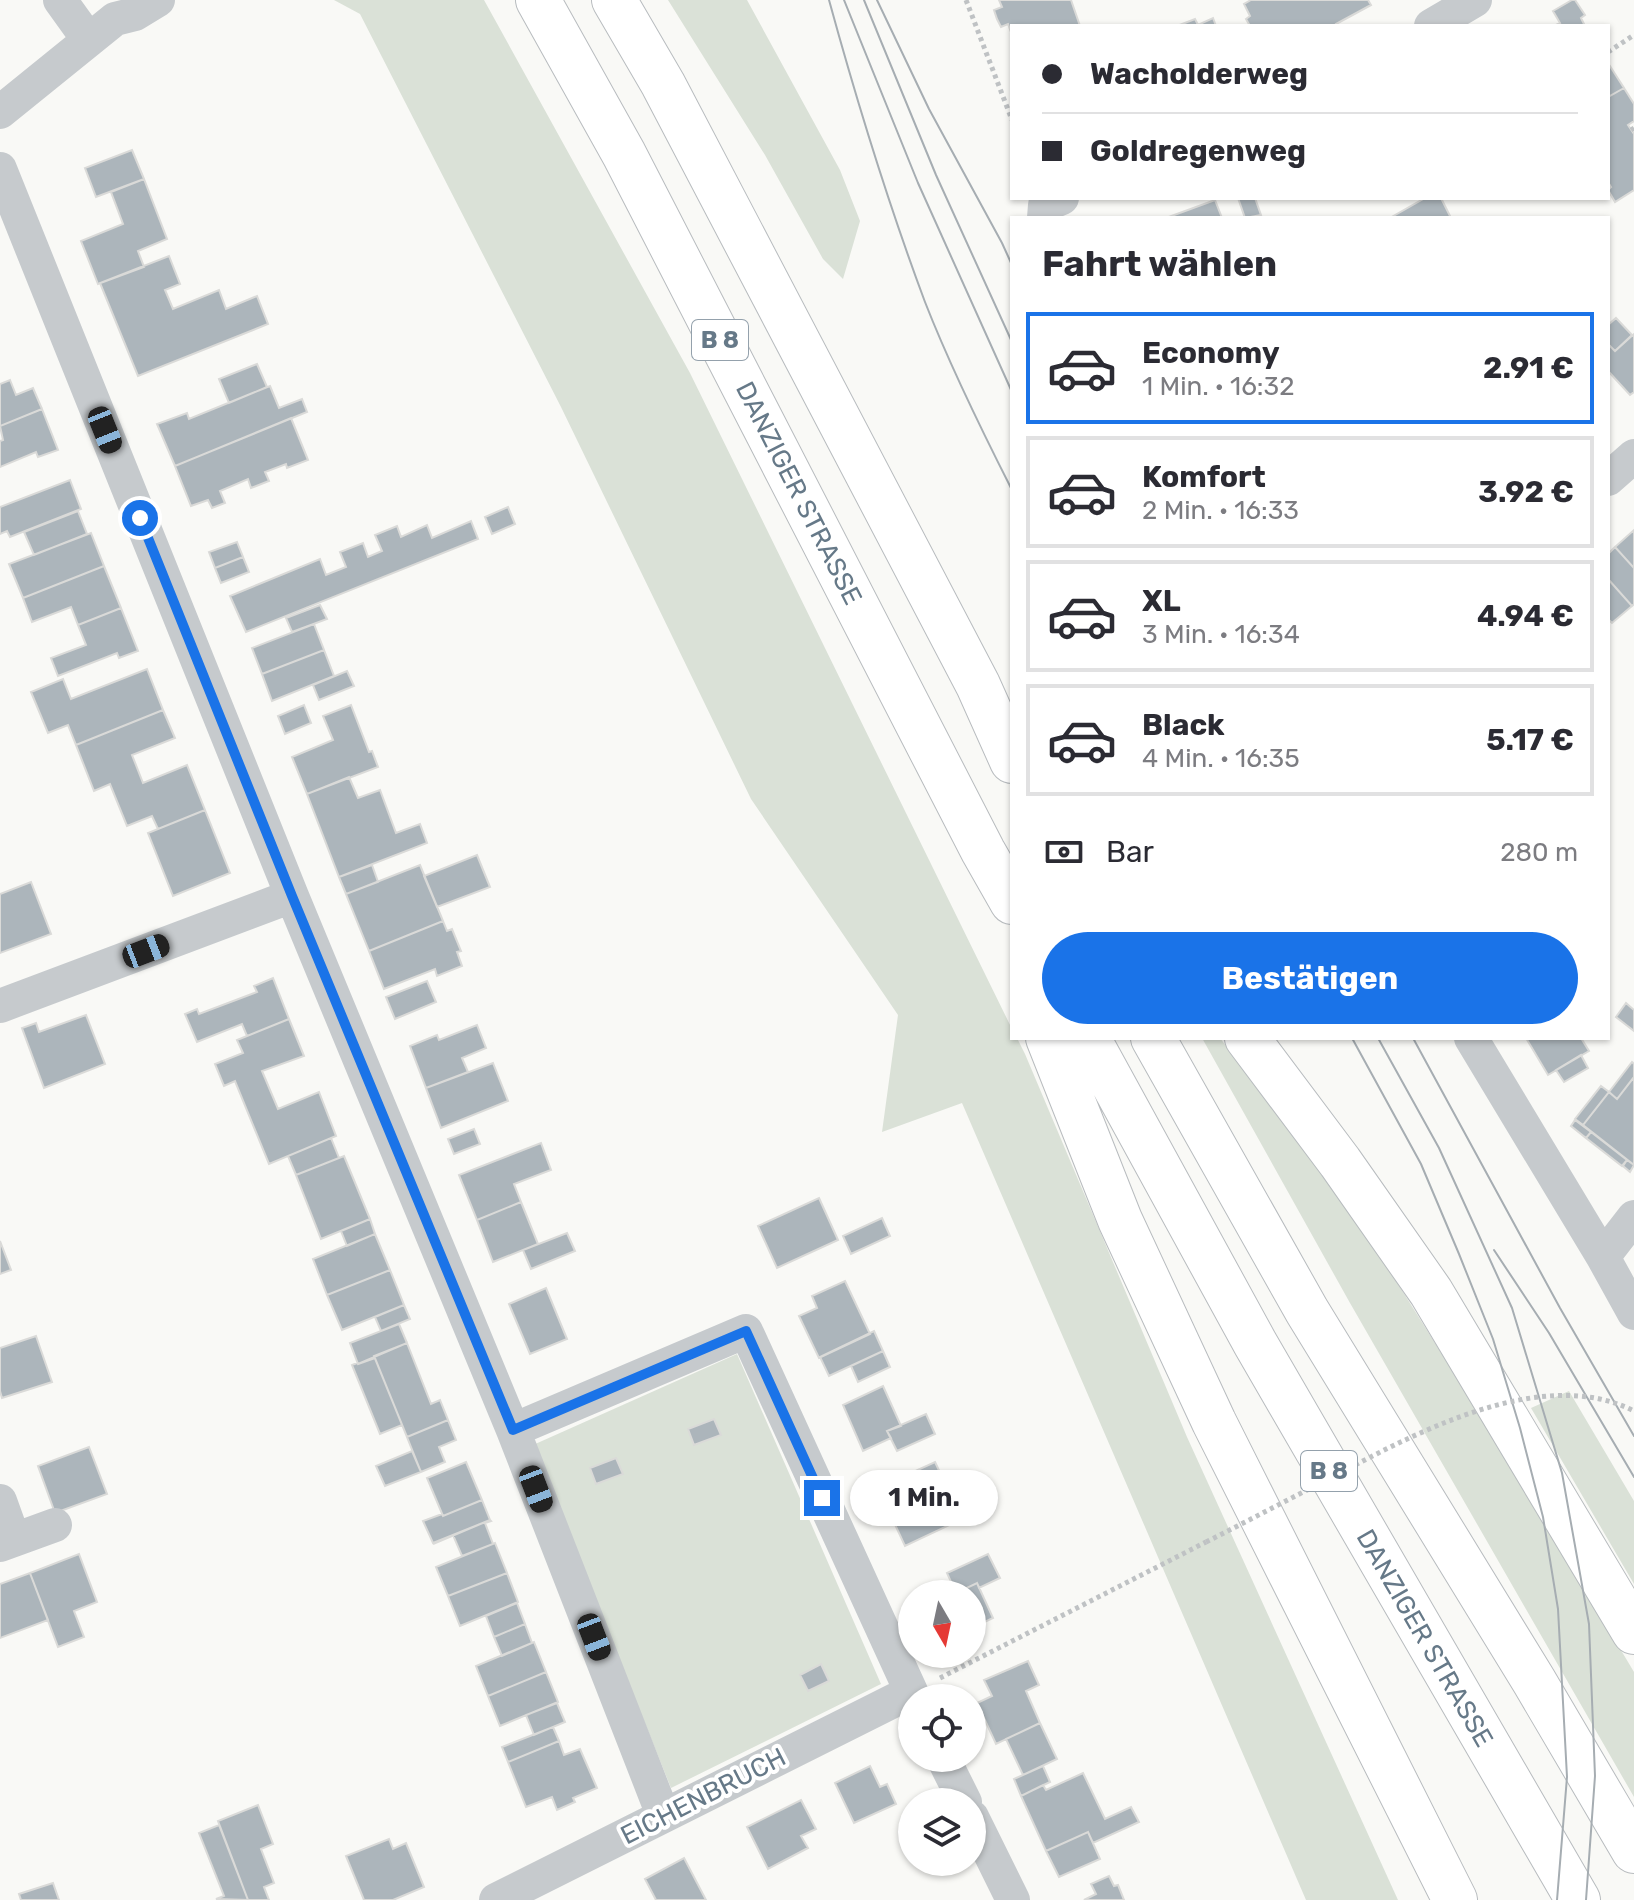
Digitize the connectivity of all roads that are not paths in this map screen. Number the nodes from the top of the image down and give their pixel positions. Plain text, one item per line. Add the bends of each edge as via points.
1 (60, 0) edge
2 (158, 0) edge
3 (538, 0) edge
4 (614, 0) edge
5 (1475, 0) edge
6 (109, 19) edge
7 (1434, 24) edge
8 (0, 112) edge
9 (0, 169) edge
10 (1634, 456) edge
11 (1610, 477) edge
12 (978, 685) junction
13 (1010, 727) edge
14 (1010, 757) edge
15 (983, 851) junction
16 (292, 896) junction
17 (1010, 898) edge
18 (1010, 929) edge
19 (0, 1006) edge
20 (1049, 1040) edge
21 (1089, 1040) edge
22 (1154, 1040) edge
23 (1248, 1040) edge
24 (1472, 1040) edge
25 (1634, 1217) edge
26 (1603, 1257) junction
27 (1634, 1313) edge
28 (513, 1430) junction
29 (0, 1501) edge
30 (55, 1525) dead end
31 (7, 1542) edge
32 (1634, 1632) edge
33 (907, 1684) edge
34 (898, 1702) edge
35 (663, 1815) junction
36 (986, 1845) edge
37 (1634, 1851) edge
38 (496, 1900) edge
39 (1013, 1900) edge
40 (1455, 1900) edge
41 (1578, 1900) edge

1 - 6 street
2 - 6 street via 135,14
3 - 15 highway, DANZIGER STRASSE / B 8 via 624,154
4 - 12 highway, B 8
5 - 7 street
6 - 8 street
9 - 16 street
10 - 11 street
12 - 13 highway
12 - 14 highway, B 8
15 - 17 highway, DANZIGER STRASSE / B 8
15 - 18 highway
16 - 19 street
16 - 28 street
20 - 40 highway via 1120,1220 1214,1422
21 - 41 highway, DANZIGER STRASSE / B 8 via 1263,1356
22 - 37 highway, B 8 via 1307,1311
23 - 32 highway via 1431,1292
24 - 26 street
25 - 26 street
26 - 27 street
28 - 33 street via 746,1331
28 - 35 street
29 - 31 street
30 - 31 street
34 - 35 street, EICHENBRUCH
35 - 38 street, EICHENBRUCH
36 - 39 street

